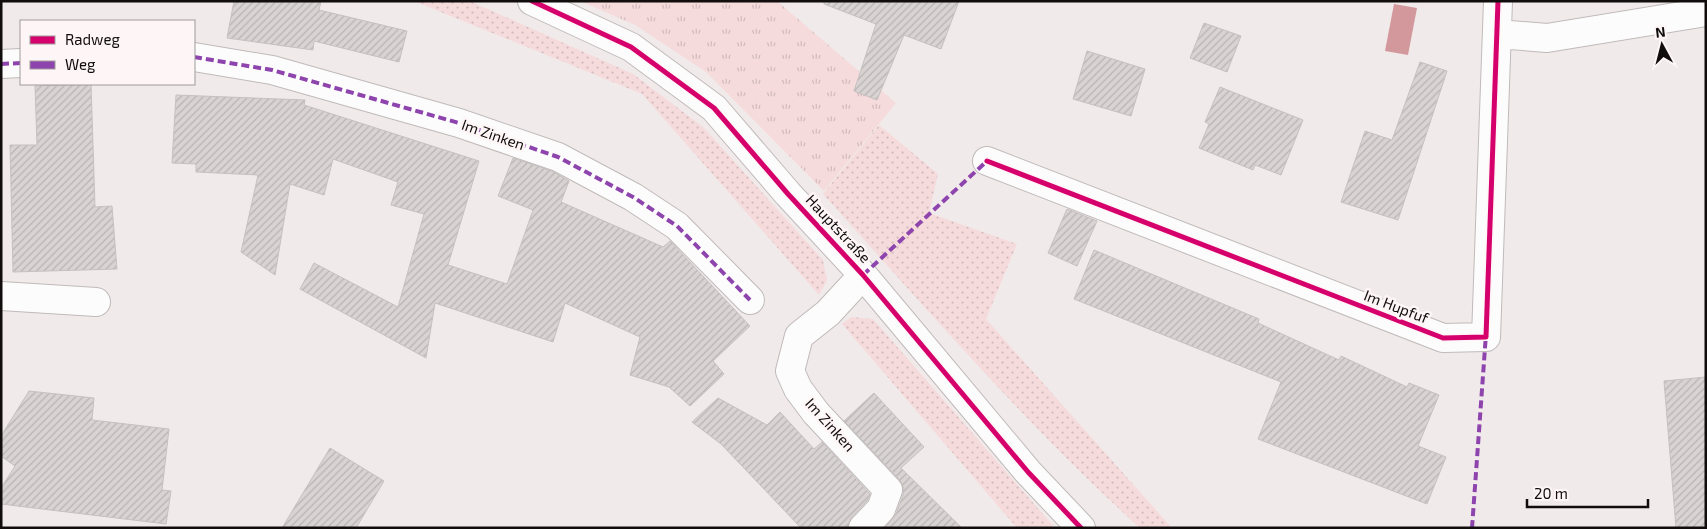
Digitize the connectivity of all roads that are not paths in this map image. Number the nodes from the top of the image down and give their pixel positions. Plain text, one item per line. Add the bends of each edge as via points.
1 (532, 1) edge
2 (1498, 1) edge
3 (1706, 12) edge
4 (1497, 34) junction
5 (195, 57) edge
6 (20, 63) edge
7 (1, 64) edge
8 (987, 161) dead end
9 (863, 275) junction
10 (1, 296) edge
11 (750, 300) dead end
12 (96, 302) dead end
13 (864, 528) edge
14 (1081, 528) edge

1 - 9 street, Hauptstraße via 630,47 714,108
2 - 4 street, Im Hupfuf
3 - 4 street via 1546,38
4 - 8 street, Im Hupfuf via 1486,337 1443,338
5 - 11 street, Im Zinken via 272,70 460,124 558,157 633,197 677,226
6 - 7 street
9 - 13 street, Im Zinken via 828,313 799,336 790,371 798,389 816,413 888,490 881,509
9 - 14 street, Hauptstraße via 1028,472
10 - 12 street

